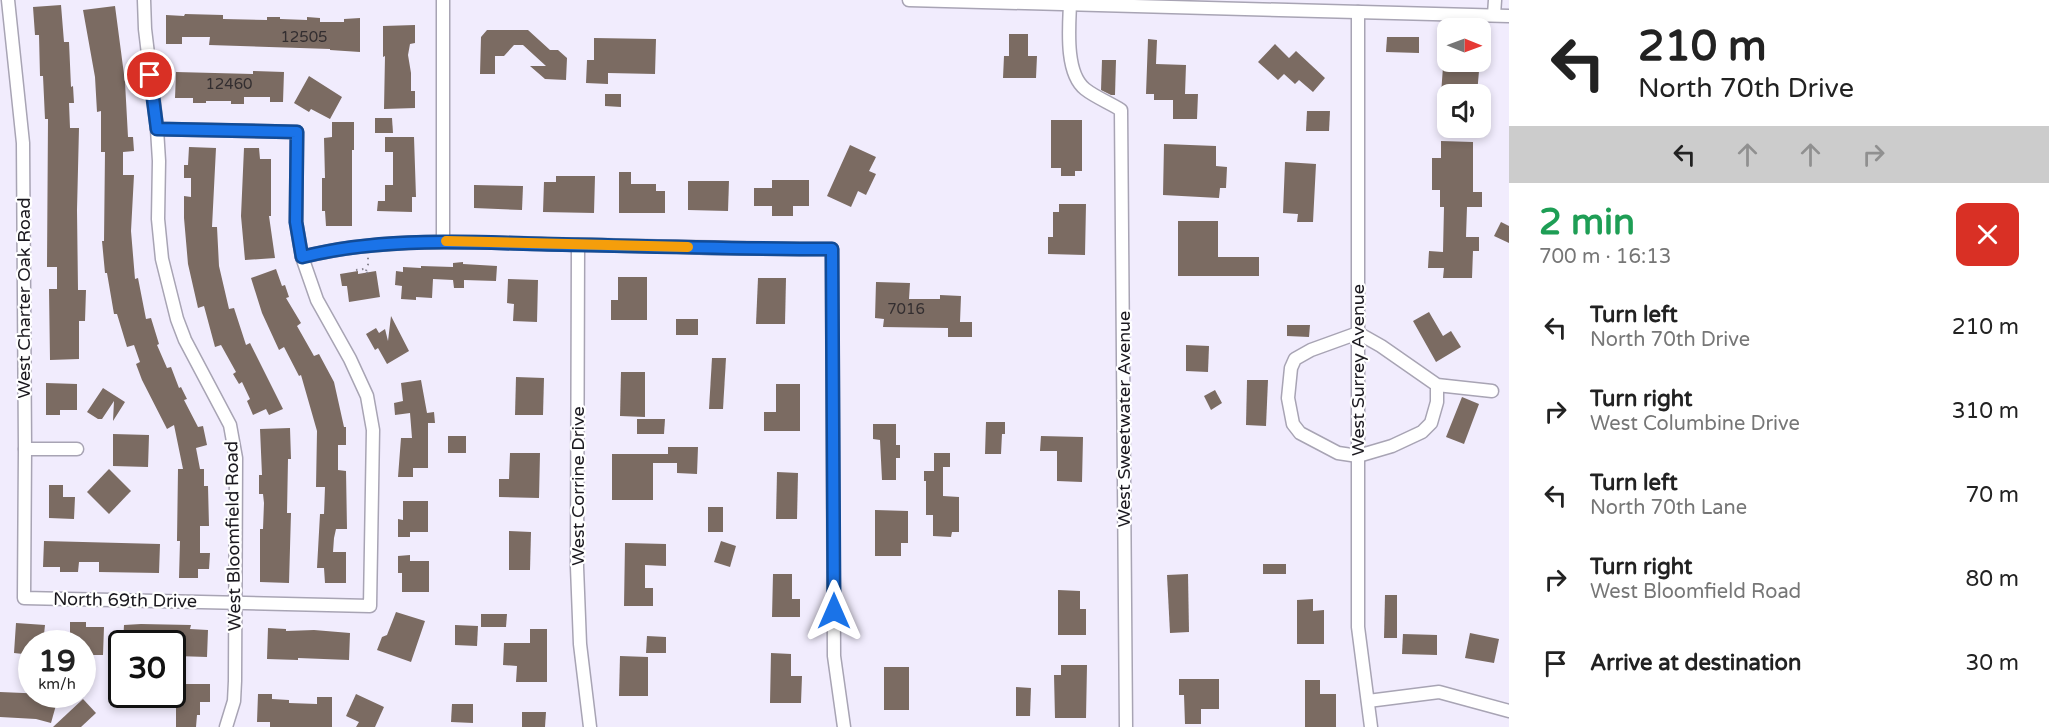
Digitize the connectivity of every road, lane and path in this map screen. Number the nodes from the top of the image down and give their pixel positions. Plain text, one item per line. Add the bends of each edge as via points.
1 (8, 0) edge
2 (144, 0) edge
3 (443, 0) edge
4 (909, 0) edge
5 (1495, 0) edge
6 (1055, 2) edge
7 (1127, 3) edge
8 (1070, 4) junction
9 (1358, 12) junction
10 (1494, 15) junction
11 (1509, 16) edge
12 (157, 129) junction
13 (443, 240) junction
14 (578, 245) junction
15 (302, 257) junction
16 (356, 270) dead end
17 (368, 274) dead end
18 (1358, 333) junction
19 (1437, 385) junction
20 (1492, 391) dead end
21 (25, 449) junction
22 (77, 449) dead end
23 (1358, 456) junction
24 (24, 598) joint
25 (234, 602) junction
26 (1368, 701) junction
27 (1509, 711) edge
28 (226, 727) edge
29 (590, 727) edge
30 (844, 727) edge
31 (1126, 727) edge
32 (1371, 727) edge

1 - 21 street, West Charter Oak Road via 23,143
2 - 12 street, West Bloomfield Road
3 - 13 street
4 - 6 street
5 - 10 street
6 - 8 street
7 - 8 street
7 - 9 street
8 - 31 street, West Sweetwater Avenue via 1075,78 1084,89 1121,110
9 - 10 street
9 - 18 street, West Surrey Avenue
10 - 11 street
12 - 15 street via 297,132 296,222
12 - 25 street, West Bloomfield Road via 158,219 168,290 185,340 223,410 233,437
13 - 14 street
13 - 15 street via 378,244
14 - 29 street, West Corrine Drive via 577,567 580,644
14 - 30 street via 832,249 834,656
15 - 25 street, North 69th Drive via 317,300 367,396 373,430 370,606
16 - 17 path via 364,269
18 - 19 street
18 - 23 street, West Surrey Avenue
18 - 23 street via 1295,359 1288,398 1293,424 1300,433 1338,453
19 - 20 street
19 - 23 street via 1431,423 1422,432
21 - 22 street
21 - 24 street, West Charter Oak Road
23 - 26 street, West Surrey Avenue via 1358,627
24 - 25 street, North 69th Drive
25 - 28 street, West Bloomfield Road via 234,701
26 - 27 street via 1439,692
26 - 32 street, West Surrey Avenue

